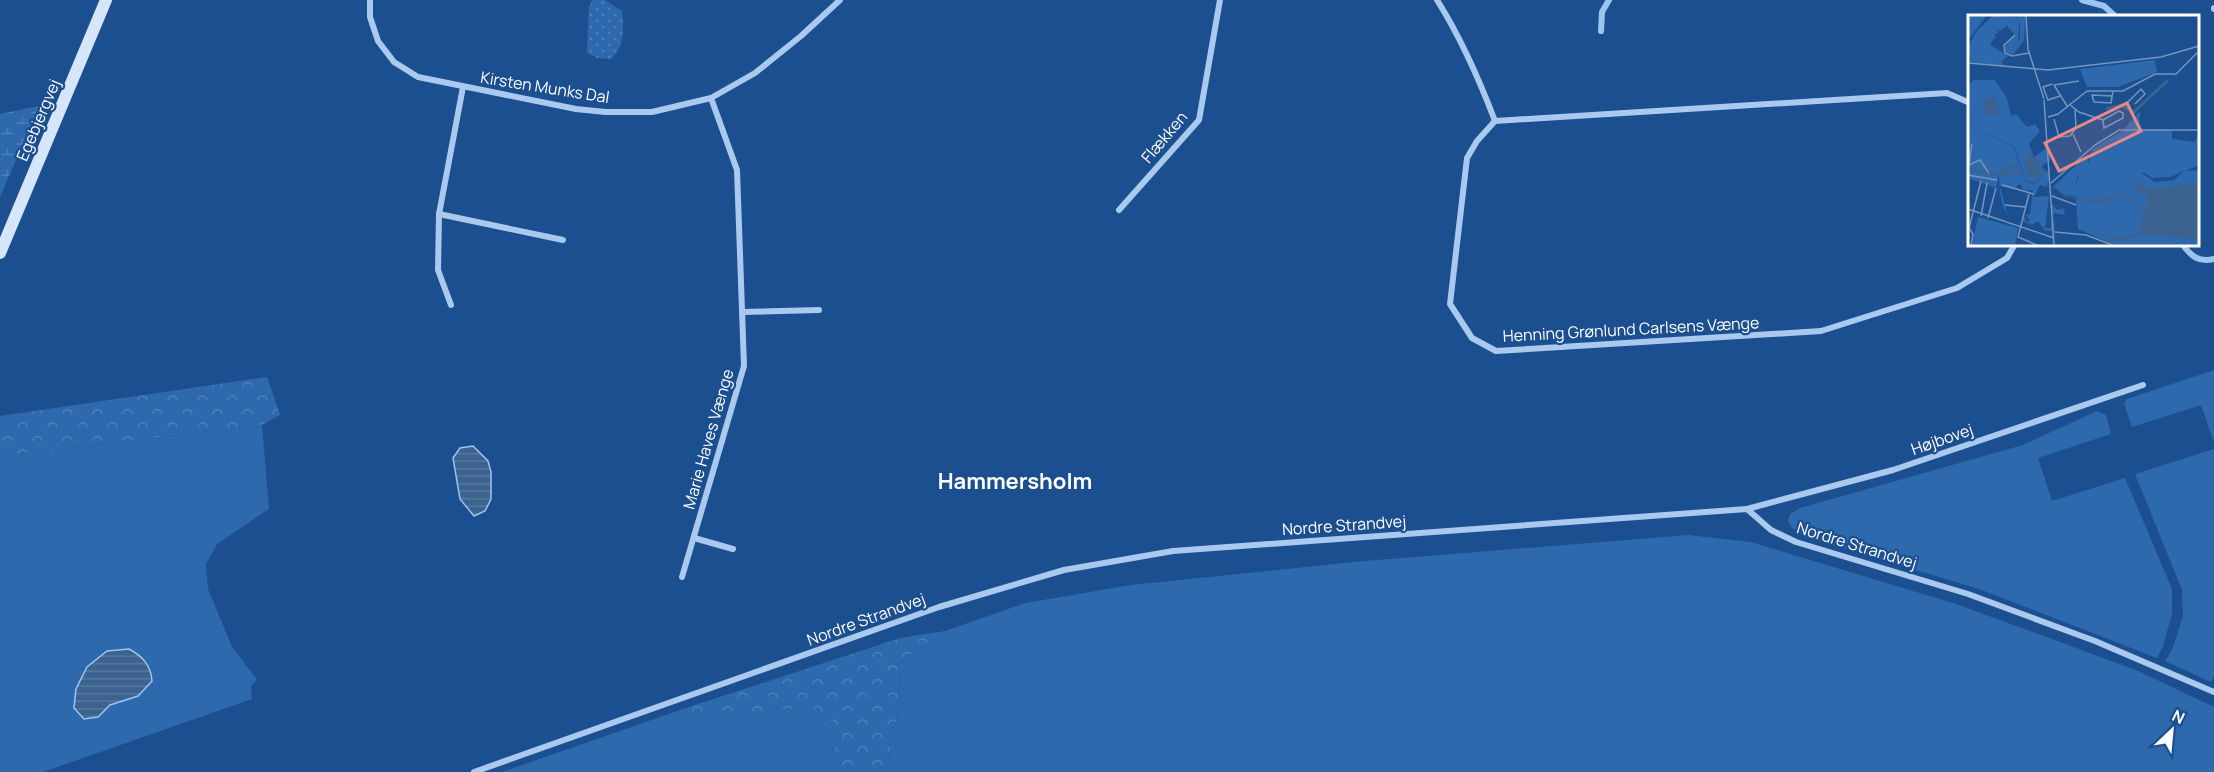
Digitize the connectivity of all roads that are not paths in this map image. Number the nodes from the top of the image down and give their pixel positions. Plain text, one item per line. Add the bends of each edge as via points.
1 (106, 0) edge
2 (370, 0) edge
3 (840, 0) edge
4 (1220, 0) edge
5 (1437, 0) edge
6 (463, 87) junction
7 (711, 98) junction
8 (1968, 102) edge
9 (1496, 120) junction
10 (1119, 210) dead end
11 (439, 214) junction
12 (562, 240) dead end
13 (2014, 246) edge
14 (0, 253) edge
15 (451, 304) dead end
16 (819, 310) dead end
17 (742, 312) junction
18 (2143, 385) dead end
19 (1747, 509) junction
20 (694, 538) junction
21 (733, 549) dead end
22 (682, 577) dead end
23 (2214, 692) edge
24 (474, 772) edge

1 - 14 street, Egebjergvej
2 - 6 street, Kirsten Munks Dal via 370,17 378,41 394,62 418,77
3 - 7 street, Kirsten Munks Dal via 755,73
4 - 10 street, Flækken via 1198,120
5 - 9 street
6 - 7 street, Kirsten Munks Dal via 605,112 652,112
6 - 11 street, Kirsten Munks Dal
7 - 17 street, Marie Haves Vænge via 737,170
8 - 9 street via 1947,93
9 - 13 street, Henning Grønlund Carlsens Vænge via 1467,158 1450,304 1472,338 1496,351 1821,331 1957,288 2007,258
11 - 12 street
11 - 15 street, Kirsten Munks Dal via 438,270
16 - 17 street
17 - 20 street, Marie Haves Vænge via 744,366
18 - 19 street, Højbovej via 1893,470
19 - 23 street, Nordre Strandvej via 1771,530 1796,542 1968,594 2095,641
19 - 24 street, Nordre Strandvej via 1173,551 1064,570 939,607
20 - 21 street
20 - 22 street, Marie Haves Vænge

